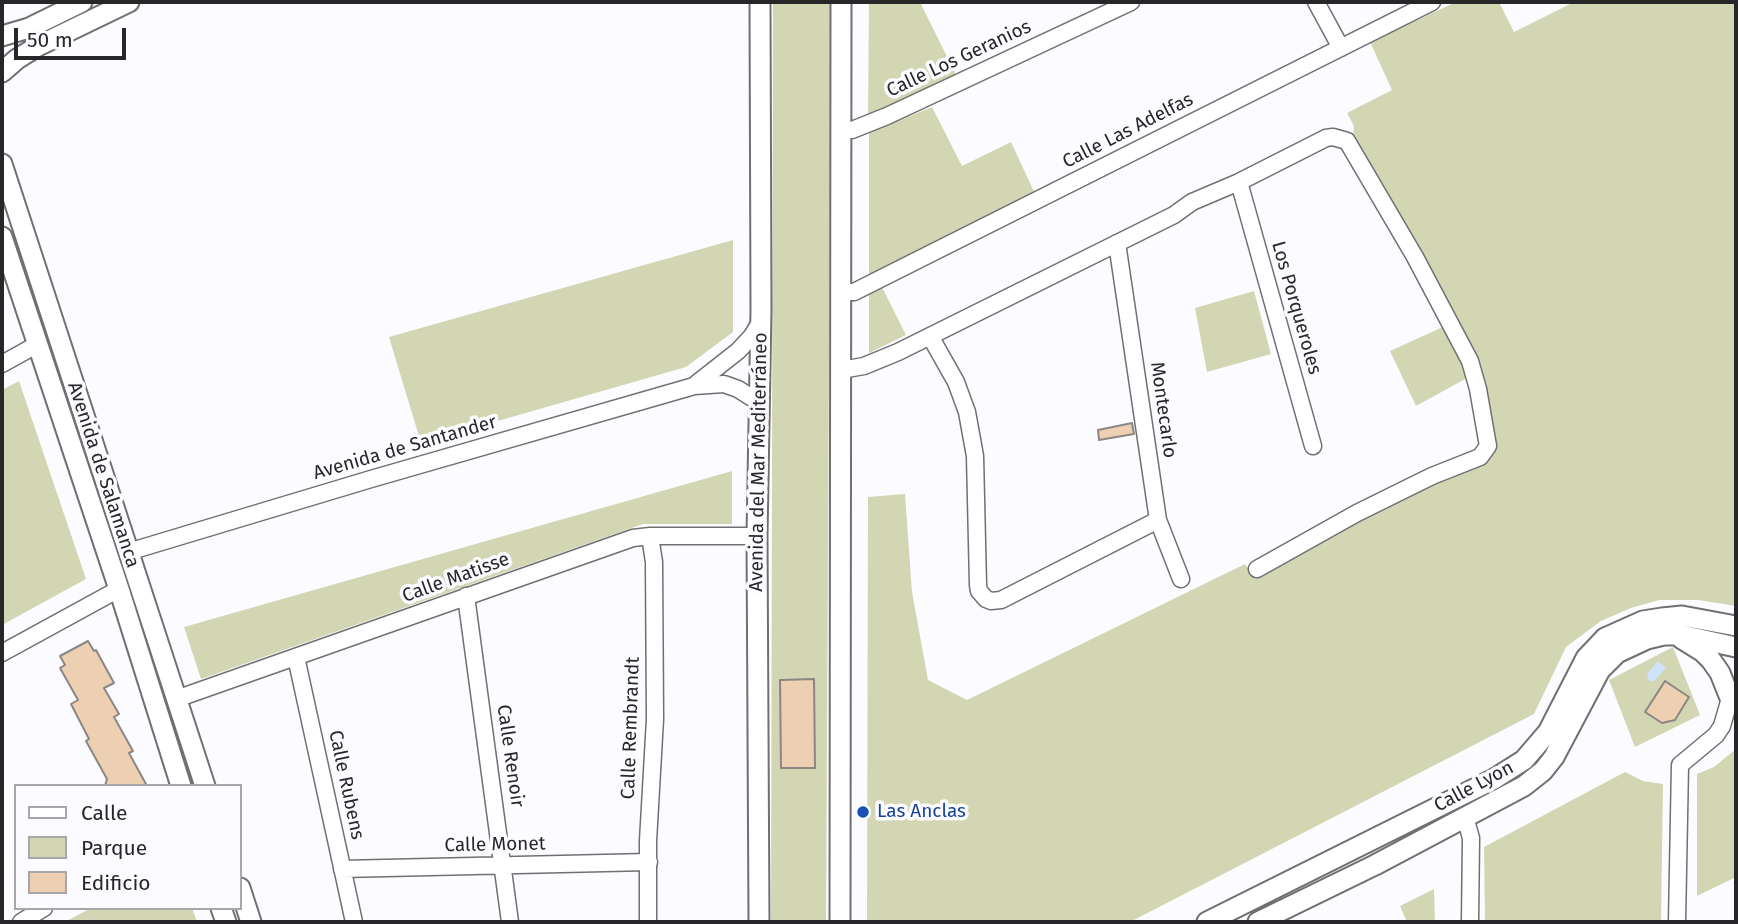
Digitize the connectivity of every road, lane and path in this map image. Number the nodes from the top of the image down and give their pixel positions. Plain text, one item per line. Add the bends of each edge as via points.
1 (82, 2) edge
2 (129, 2) edge
3 (760, 2) edge
4 (841, 2) edge
5 (1131, 2) edge
6 (1317, 2) edge
7 (1432, 2) edge
8 (2, 36) edge
9 (1341, 48) junction
10 (2, 72) edge
11 (841, 130) junction
12 (2, 164) edge
13 (1239, 183) junction
14 (2, 237) edge
15 (1117, 243) junction
16 (842, 292) junction
17 (761, 321) junction
18 (930, 336) junction
19 (37, 344) junction
20 (2, 363) edge
21 (841, 370) junction
22 (694, 386) junction
23 (760, 403) junction
24 (1313, 446) dead end
25 (1158, 520) junction
26 (650, 536) junction
27 (757, 536) junction
28 (128, 552) junction
29 (1257, 569) dead end
30 (1181, 579) dead end
31 (119, 589) junction
32 (466, 596) junction
33 (1736, 626) edge
34 (1675, 635) junction
35 (1736, 647) edge
36 (2, 653) edge
37 (296, 657) junction
38 (1733, 693) edge
39 (176, 699) junction
40 (180, 784) edge
41 (204, 784) edge
42 (1465, 817) junction
43 (649, 862) junction
44 (504, 866) junction
45 (342, 869) junction
46 (242, 894) edge
47 (41, 910) edge
48 (20, 922) edge
49 (251, 922) edge
50 (354, 922) edge
51 (510, 922) edge
52 (648, 922) edge
53 (759, 922) edge
54 (840, 922) edge
55 (1207, 922) edge
56 (1258, 922) edge
57 (1470, 922) edge
58 (1677, 922) edge

1 - 8 street
2 - 10 street via 38,46
3 - 17 street, Avenida del Mar Mediterráneo
4 - 11 street
5 - 11 street, Calle Los Geranios via 887,116
6 - 9 street
7 - 9 street, Calle Las Adelfas
9 - 16 street, Calle Las Adelfas via 854,292
11 - 16 street
12 - 28 street, Avenida de Salamanca
13 - 15 street via 1192,202
13 - 24 street, Los Porqueroles
13 - 29 street via 1326,138 1347,141 1470,361 1488,441 1480,457 1357,513
14 - 19 street, Avenida de Salamanca
15 - 18 street
15 - 25 street, Montecarlo
16 - 21 street
17 - 22 street, Avenida de Santander via 738,351
17 - 23 street, Avenida del Mar Mediterráneo
18 - 21 street via 864,366
18 - 25 street via 967,412 975,456 978,585 986,599 1001,600
19 - 20 street
19 - 31 street, Avenida de Salamanca
21 - 54 street
22 - 23 street, Avenida de Santander via 724,384
22 - 28 street, Avenida de Santander
23 - 27 street, Avenida del Mar Mediterráneo
25 - 30 street, Montecarlo
26 - 27 street, Calle Matisse
26 - 32 street, Calle Matisse via 632,538
26 - 43 street, Calle Rembrandt via 655,719
27 - 53 street, Avenida del Mar Mediterráneo
28 - 39 street, Avenida de Salamanca
31 - 36 street
31 - 40 street, Avenida de Salamanca
32 - 37 street, Calle Matisse
32 - 44 street, Calle Renoir
33 - 55 street, Calle Lyon via 1682,616 1643,621 1605,638 1586,658 1548,732 1524,760
34 - 35 street, Calle Lyon
34 - 38 street via 1703,652
34 - 42 street, Calle Lyon via 1647,639 1617,653 1600,670 1566,738 1543,771
37 - 39 street, Calle Matisse
37 - 45 street, Calle Rubens
38 - 58 street via 1716,735 1680,765
39 - 41 street, Avenida de Salamanca
42 - 56 street, Calle Lyon
42 - 57 street via 1471,838
43 - 44 street, Calle Monet
43 - 52 street, Calle Rembrandt
44 - 45 street, Calle Monet
44 - 51 street, Calle Renoir
45 - 50 street, Calle Rubens
46 - 49 street
47 - 48 street

